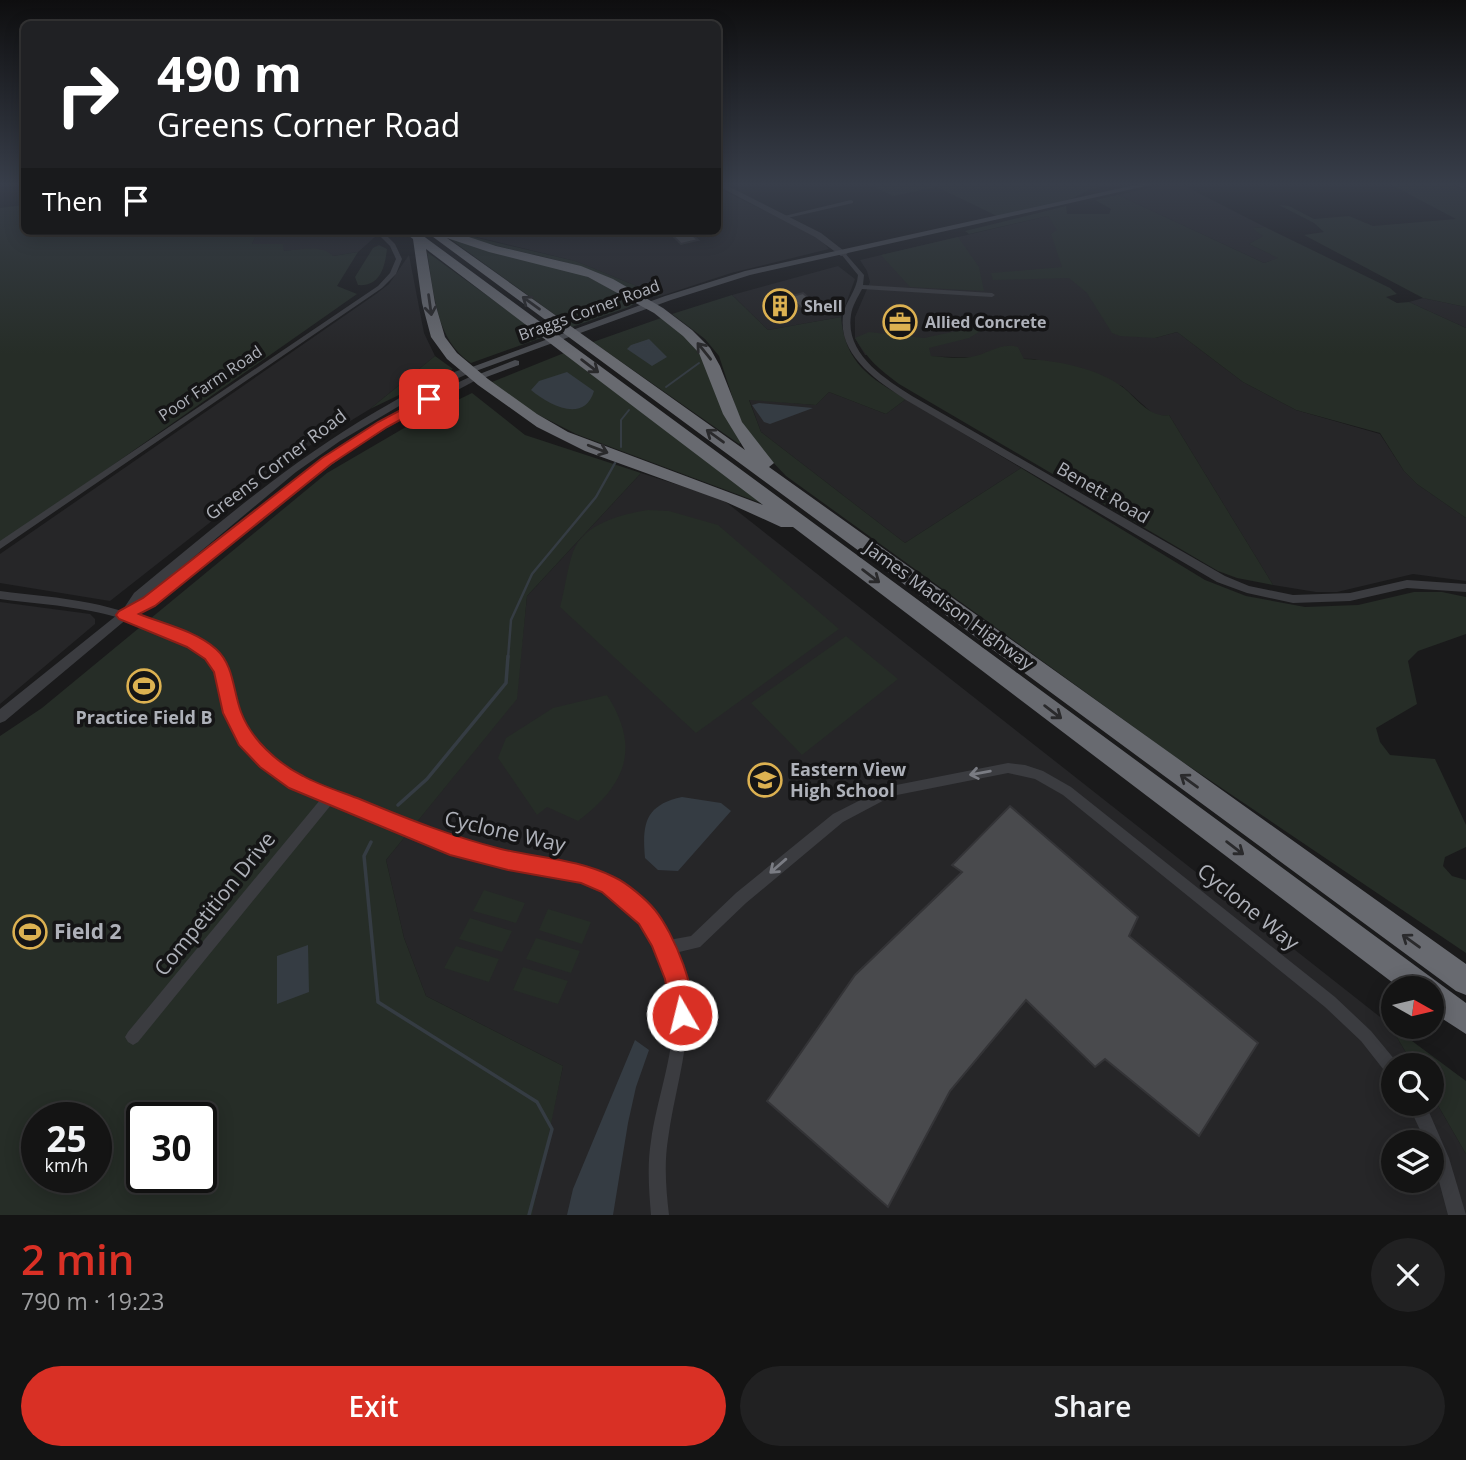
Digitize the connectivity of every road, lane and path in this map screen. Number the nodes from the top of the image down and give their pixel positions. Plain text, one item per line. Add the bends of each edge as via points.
1 (387, 240) edge
2 (420, 240) edge
3 (428, 240) edge
4 (429, 240) edge
5 (466, 240) edge
6 (826, 240) edge
7 (907, 240) edge
8 (844, 254) junction
9 (748, 273) junction
10 (860, 287) junction
11 (992, 295) dead end
12 (675, 305) junction
13 (653, 308) junction
14 (473, 374) junction
15 (830, 519) junction
16 (0, 546) edge
17 (841, 553) junction
18 (1466, 588) edge
19 (0, 595) edge
20 (124, 615) junction
21 (0, 717) edge
22 (329, 797) junction
23 (665, 948) junction
24 (1407, 976) edge
25 (1466, 981) edge
26 (1444, 1004) edge
27 (1466, 1020) edge
28 (133, 1037) dead end
29 (1381, 1054) edge
30 (1423, 1116) edge
31 (660, 1215) edge
32 (1457, 1215) edge

1 - 16 street, Poor Farm Road via 399,259 380,287
2 -> 14 highway via 438,337
3 -> 17 highway, James Madison Highway
15 -> 4 highway, James Madison Highway
5 - 13 highway via 579,270
6 - 8 street
7 - 8 main road, Braggs Corner Road
8 - 9 main road, Braggs Corner Road
8 - 10 street via 859,270
8 - 12 main road, Braggs Corner Road
9 - 12 main road
9 - 13 main road, Braggs Corner Road
10 - 11 street
10 - 18 street, Benett Road via 848,312 848,331 859,357 878,377 1221,579 1293,599 1350,597 1407,584
12 - 13 main road, Braggs Corner Road
13 - 14 main road, Braggs Corner Road
15 -> 13 highway via 748,444 727,408 712,359 692,337
14 -> 17 highway via 564,436 735,500
14 - 20 street, Greens Corner Road via 338,452 149,602
25 -> 15 highway, James Madison Highway
17 -> 24 highway, James Madison Highway
19 - 20 street
20 - 21 street, Greens Corner Road
20 - 22 street, Cyclone Way via 193,642 211,655 222,671 238,726 256,751 280,772
22 - 23 street, Cyclone Way via 450,846 582,873 609,885 646,916
22 - 28 street, Competition Drive
29 -> 23 street, Cyclone Way via 1331,1002 1067,791 1046,776 1026,770 1008,768 890,791 811,837 695,942
23 - 31 street, Cyclone Way via 677,979 682,1015 680,1048 656,1169
26 - 27 highway
30 - 32 street via 1449,1176

